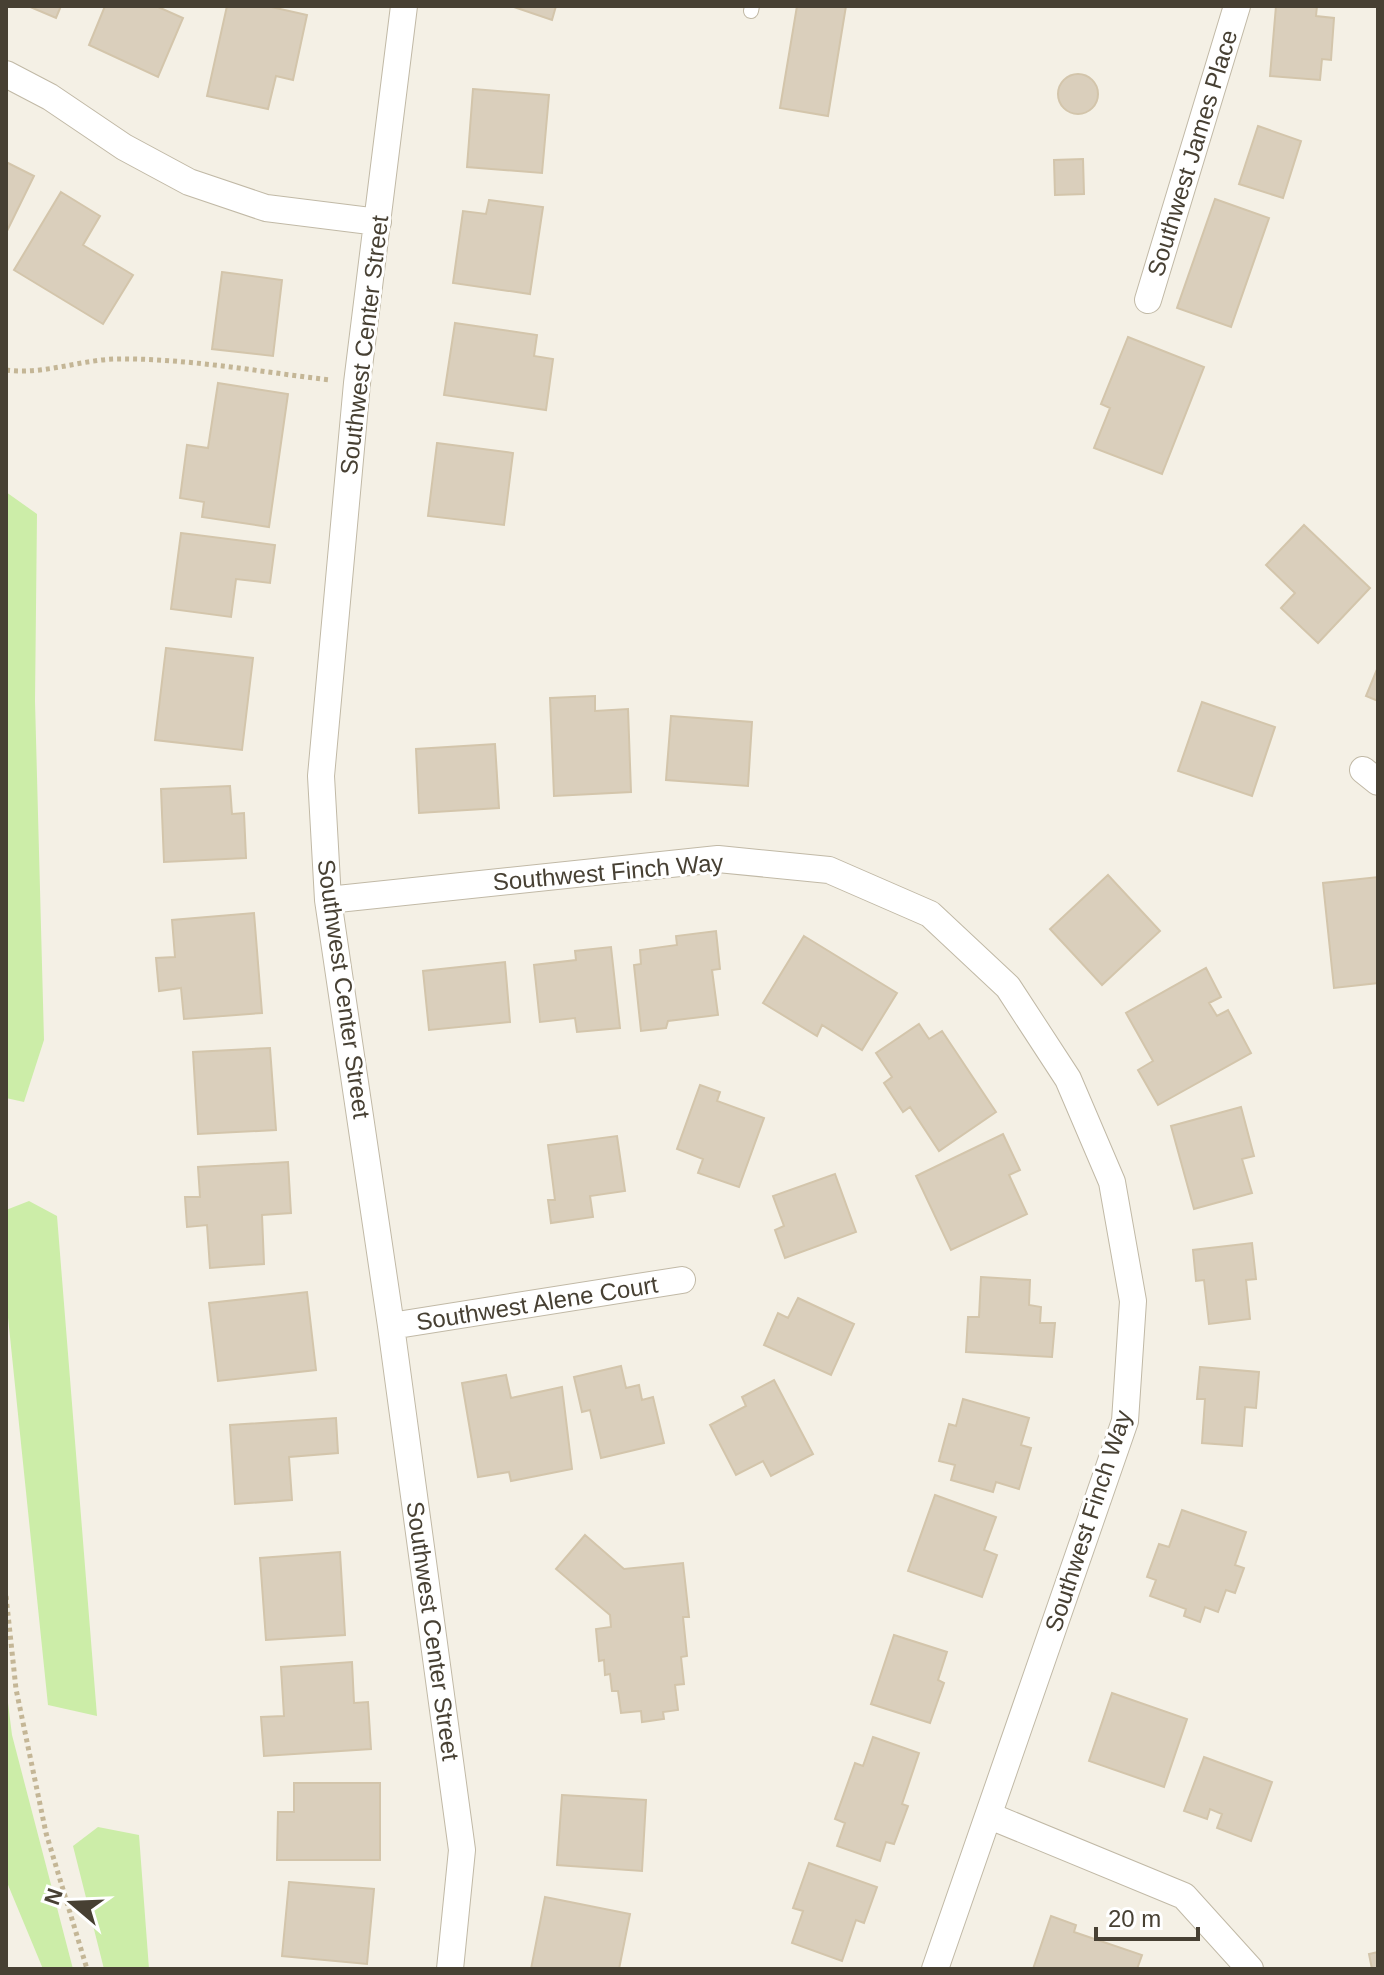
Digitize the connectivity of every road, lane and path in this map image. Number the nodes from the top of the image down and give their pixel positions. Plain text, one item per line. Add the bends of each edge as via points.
1 (404, 6) edge
2 (1237, 6) edge
3 (6, 74) edge
4 (378, 222) junction
5 (1148, 300) dead end
6 (6, 370) edge
7 (357, 383) junction
8 (328, 900) junction
9 (682, 1280) dead end
10 (391, 1326) junction
11 (6, 1596) edge
12 (990, 1816) junction
13 (87, 1969) edge
14 (450, 1969) edge
15 (935, 1969) edge
16 (1250, 1969) edge

1 - 4 street, Southwest Center Street
2 - 5 street, Southwest James Place
3 - 4 street via 189,182 266,208
4 - 7 street, Southwest Center Street
6 - 7 path via 113,359 161,360
7 - 8 street, Southwest Center Street via 321,776
8 - 10 street, Southwest Center Street
8 - 12 street, Southwest Finch Way via 718,859 829,870 930,914 1008,987 1068,1079 1112,1182 1133,1301 1125,1421
9 - 10 street, Southwest Alene Court
10 - 14 street, Southwest Center Street via 462,1850
11 - 13 path via 16,1689 46,1833
12 - 15 street, Southwest Finch Way
12 - 16 street via 1184,1896

